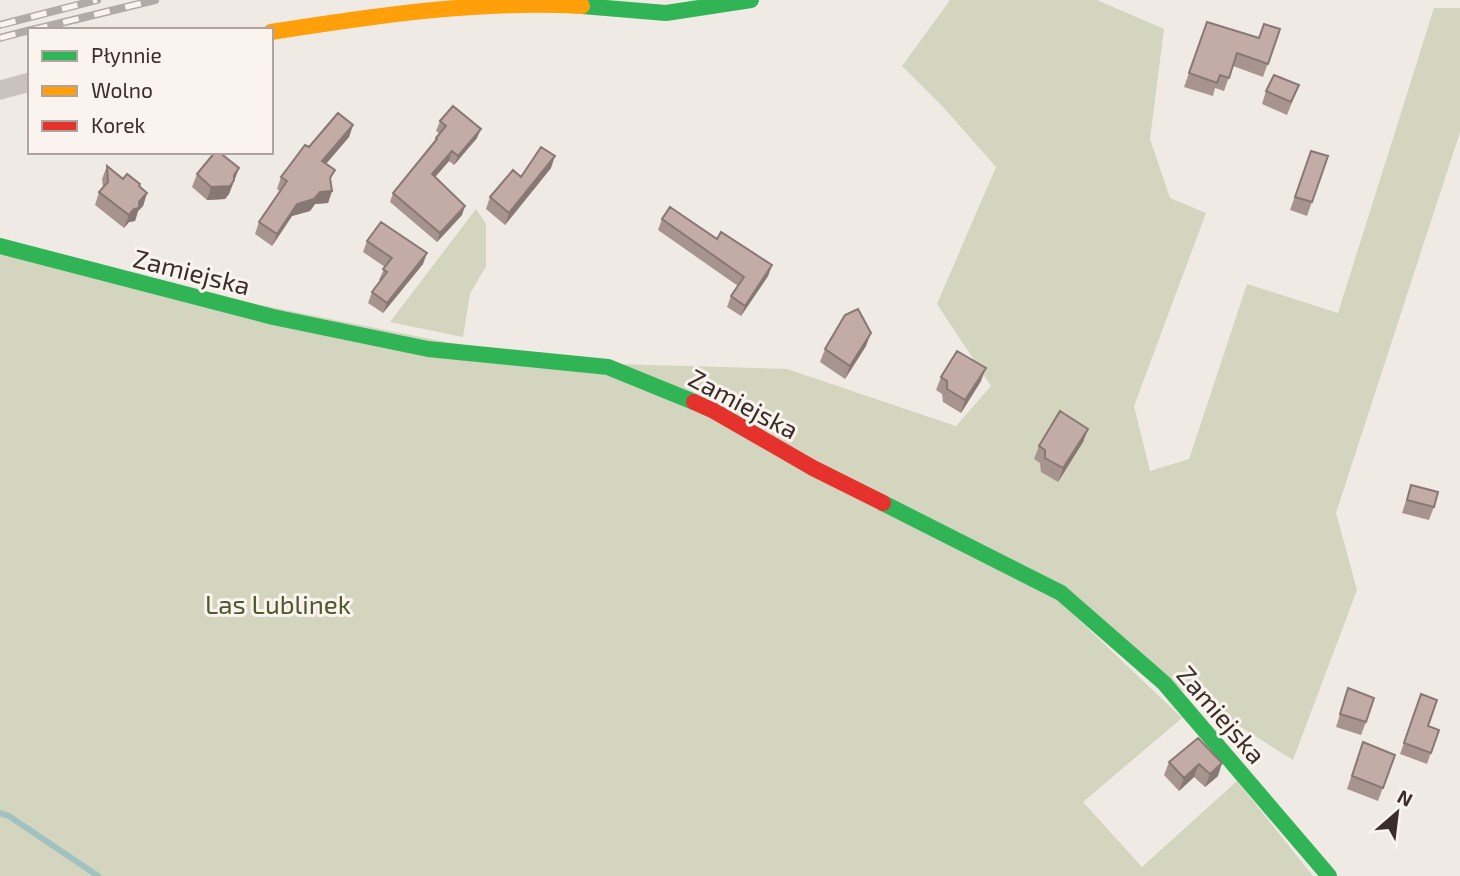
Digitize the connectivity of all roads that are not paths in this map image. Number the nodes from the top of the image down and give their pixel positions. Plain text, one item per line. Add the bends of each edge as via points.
1 (751, 0) edge
2 (273, 32) edge
3 (28, 83) edge
4 (0, 90) edge
5 (0, 246) edge
6 (1329, 876) edge

1 - 2 street via 666,13 576,6 472,6
3 - 4 street
5 - 6 street, Zamiejska via 273,317 428,349 608,367 714,411 813,468 1061,593 1164,682

